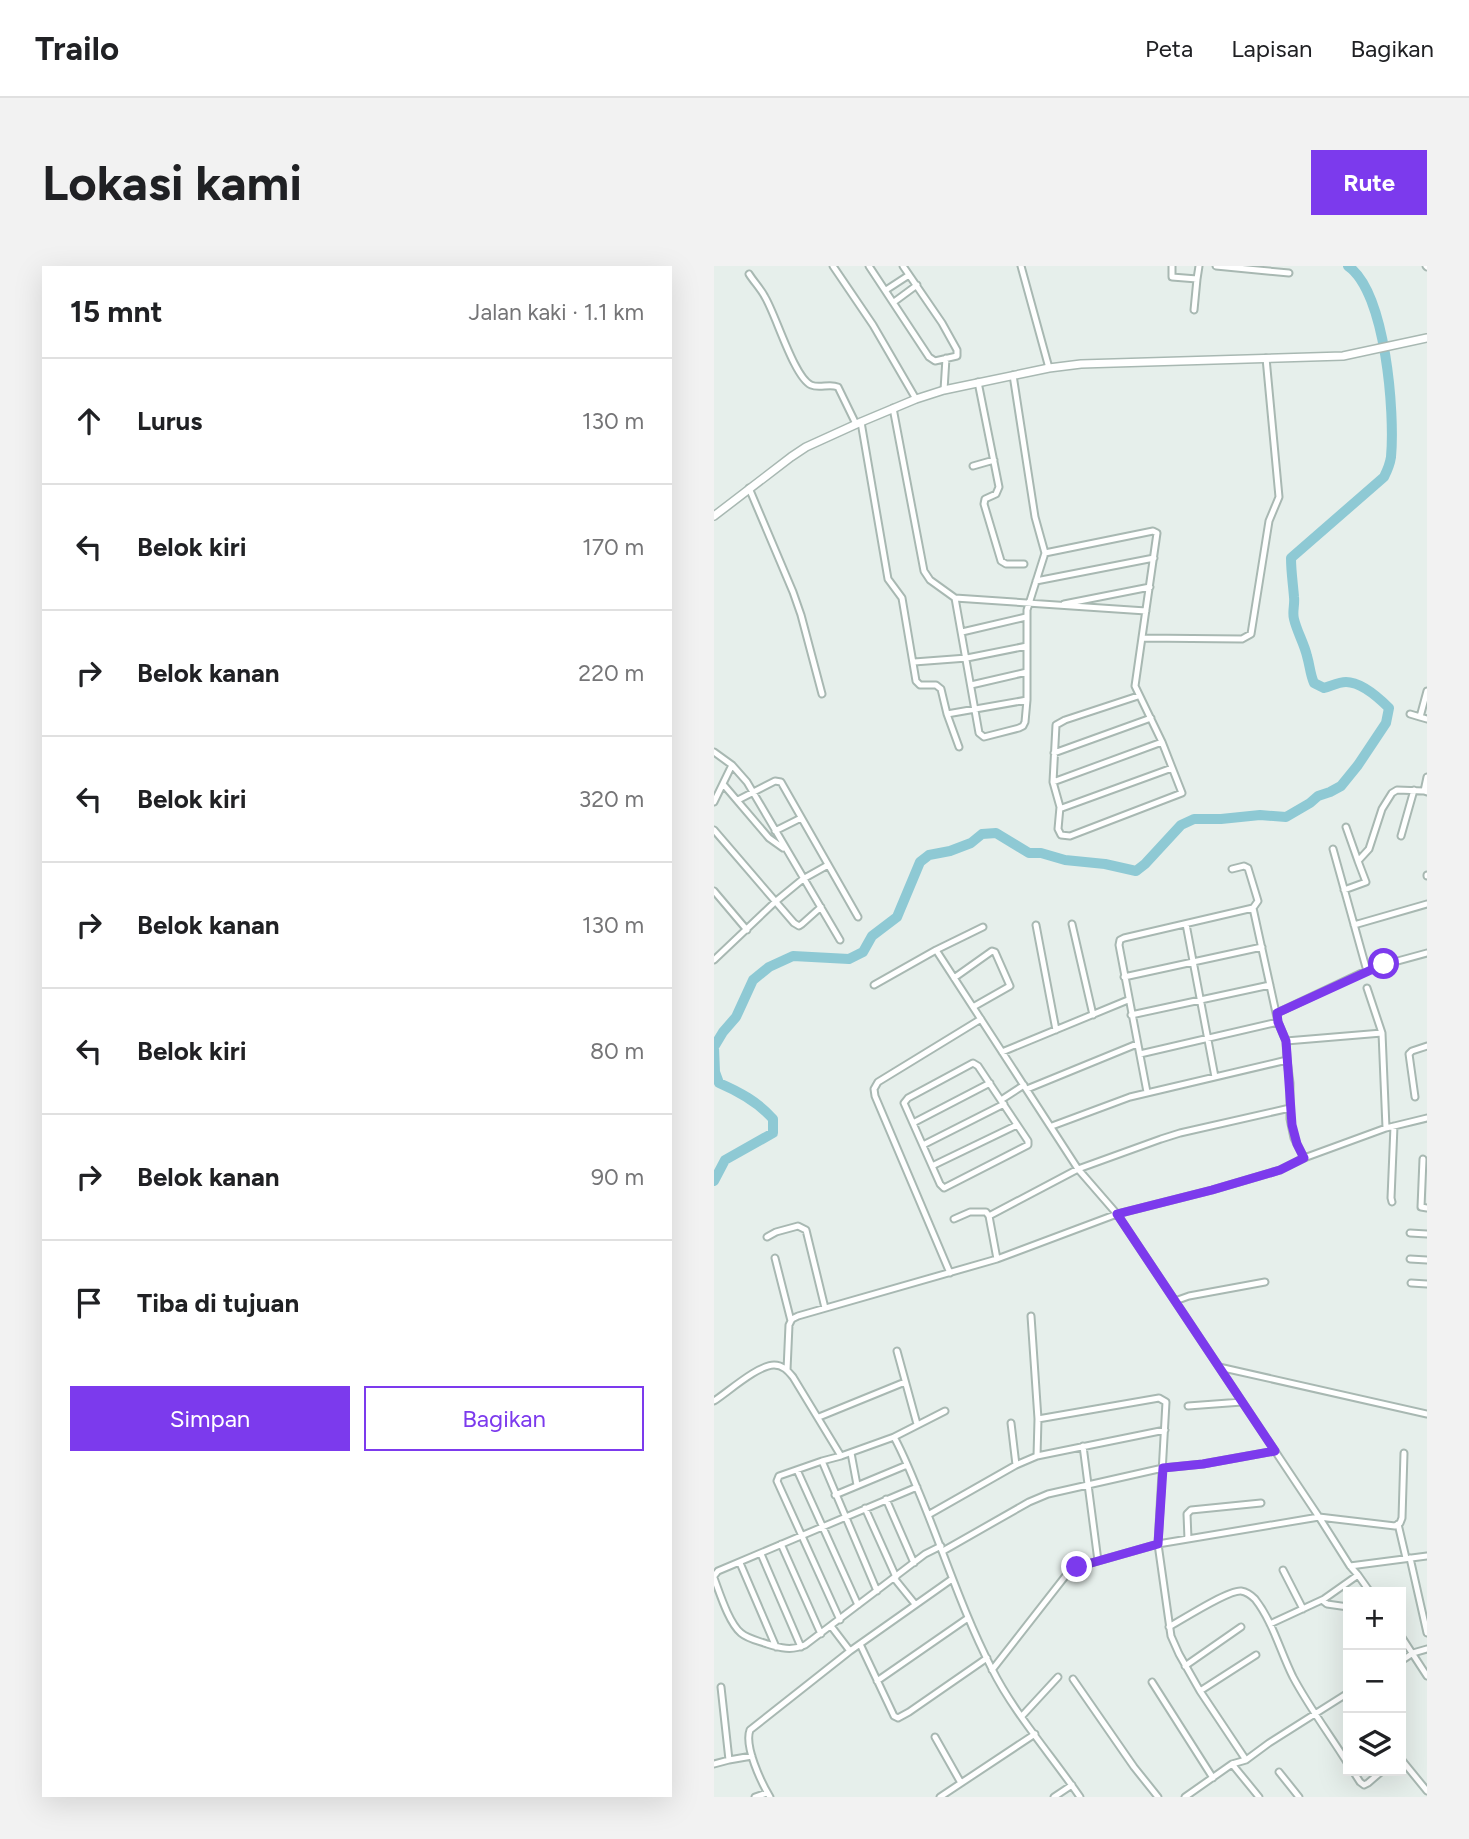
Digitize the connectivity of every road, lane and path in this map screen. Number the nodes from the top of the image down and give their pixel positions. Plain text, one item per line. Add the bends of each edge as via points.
1 (832, 266) edge
2 (869, 266) edge
3 (903, 266) edge
4 (1021, 266) edge
5 (1172, 266) edge
6 (1199, 266) edge
7 (1216, 266) edge
8 (1289, 273) dead end
9 (749, 274) dead end
10 (909, 275) junction
11 (1196, 279) junction
12 (917, 285) junction
13 (886, 290) junction
14 (894, 302) junction
15 (1194, 310) dead end
16 (1427, 338) edge
17 (946, 358) junction
18 (1266, 359) junction
19 (1049, 368) junction
20 (1013, 375) junction
21 (978, 382) junction
22 (944, 390) junction
23 (916, 399) junction
24 (893, 408) junction
25 (858, 423) junction
26 (994, 460) junction
27 (973, 466) dead end
28 (749, 488) junction
29 (714, 516) edge
30 (1045, 553) junction
31 (1154, 558) junction
32 (1024, 564) dead end
33 (1036, 581) junction
34 (1150, 587) junction
35 (955, 598) junction
36 (1028, 603) junction
37 (1053, 606) junction
38 (1146, 611) junction
39 (1026, 617) junction
40 (962, 632) junction
41 (1142, 638) junction
42 (1027, 646) junction
43 (967, 658) junction
44 (914, 662) junction
45 (1027, 672) junction
46 (971, 685) junction
47 (1427, 691) edge
48 (822, 694) dead end
49 (1138, 696) junction
50 (1027, 700) junction
51 (975, 710) junction
52 (947, 714) junction
53 (1410, 714) dead end
54 (1151, 718) junction
55 (1424, 718) edge
56 (1162, 742) junction
57 (959, 747) dead end
58 (714, 752) edge
59 (1054, 753) junction
60 (732, 765) junction
61 (1172, 768) junction
62 (1427, 778) edge
63 (1053, 782) junction
64 (723, 784) junction
65 (1414, 790) junction
66 (753, 792) junction
67 (1425, 792) edge
68 (738, 800) junction
69 (714, 802) edge
70 (1060, 807) junction
71 (801, 818) junction
72 (1346, 827) dead end
73 (714, 830) edge
74 (775, 831) junction
75 (1401, 836) dead end
76 (1333, 849) dead end
77 (786, 850) junction
78 (1358, 861) junction
79 (828, 864) junction
80 (1232, 869) dead end
81 (803, 879) junction
82 (1344, 890) junction
83 (714, 891) edge
84 (775, 902) junction
85 (1427, 904) edge
86 (821, 907) junction
87 (1253, 908) junction
88 (858, 916) dead end
89 (1072, 924) dead end
90 (1186, 924) junction
91 (1036, 925) dead end
92 (1354, 925) junction
93 (983, 927) dead end
94 (747, 930) junction
95 (840, 940) dead end
96 (1262, 947) junction
97 (936, 950) junction
98 (1427, 953) edge
99 (714, 960) edge
100 (1194, 962) junction
101 (1367, 971) junction
102 (1124, 977) junction
103 (954, 978) junction
104 (874, 985) dead end
105 (1270, 985) junction
106 (1367, 988) dead end
107 (1128, 1000) junction
108 (1201, 1000) junction
109 (973, 1007) junction
110 (1277, 1013) junction
111 (1093, 1015) junction
112 (1131, 1016) junction
113 (981, 1019) junction
114 (1278, 1022) junction
115 (1056, 1030) junction
116 (1381, 1033) junction
117 (1209, 1039) junction
118 (1286, 1041) junction
119 (1137, 1044) junction
120 (1427, 1046) edge
121 (1002, 1052) junction
122 (1140, 1054) junction
123 (1287, 1060) junction
124 (1215, 1077) junction
125 (990, 1083) junction
126 (1026, 1087) junction
127 (1147, 1092) junction
128 (1415, 1097) dead end
129 (1002, 1102) junction
130 (1290, 1108) junction
131 (1427, 1118) edge
132 (913, 1123) junction
133 (1017, 1125) junction
134 (1052, 1126) junction
135 (1394, 1126) junction
136 (1386, 1129) junction
137 (923, 1145) junction
138 (1304, 1158) junction
139 (1423, 1159) dead end
140 (932, 1166) junction
141 (1078, 1169) junction
142 (1424, 1179) edge
143 (1392, 1202) dead end
144 (1427, 1208) edge
145 (1117, 1214) junction
146 (989, 1216) junction
147 (954, 1219) dead end
148 (1410, 1233) dead end
149 (1427, 1234) edge
150 (768, 1237) dead end
151 (775, 1258) dead end
152 (1410, 1258) dead end
153 (997, 1259) junction
154 (1427, 1260) edge
155 (950, 1273) junction
156 (1265, 1282) dead end
157 (1411, 1283) dead end
158 (1427, 1284) edge
159 (1175, 1301) junction
160 (825, 1308) junction
161 (1031, 1316) dead end
162 (791, 1321) junction
163 (897, 1351) dead end
164 (1219, 1367) junction
165 (787, 1370) junction
166 (905, 1382) junction
167 (714, 1401) edge
168 (1242, 1402) junction
169 (1188, 1406) dead end
170 (944, 1411) dead end
171 (1427, 1414) edge
172 (819, 1418) junction
173 (1038, 1419) junction
174 (1011, 1423) dead end
175 (916, 1424) junction
176 (1165, 1430) junction
177 (894, 1437) junction
178 (1083, 1446) junction
179 (1275, 1451) junction
180 (851, 1452) junction
181 (1404, 1453) dead end
182 (1037, 1455) junction
183 (841, 1456) junction
184 (822, 1461) junction
185 (907, 1465) junction
186 (1016, 1465) junction
187 (1163, 1468) junction
188 (797, 1470) junction
189 (1088, 1484) junction
190 (857, 1485) junction
191 (917, 1487) junction
192 (835, 1494) junction
193 (886, 1499) junction
194 (1261, 1503) dead end
195 (865, 1508) junction
196 (928, 1515) junction
197 (844, 1517) junction
198 (1319, 1517) junction
199 (1398, 1524) junction
200 (822, 1526) junction
201 (802, 1535) junction
202 (1188, 1539) junction
203 (781, 1544) junction
204 (1158, 1544) junction
205 (942, 1548) junction
206 (761, 1554) junction
207 (1427, 1556) edge
208 (1408, 1558) junction
209 (1098, 1561) junction
210 (740, 1563) junction
211 (914, 1563) junction
212 (1350, 1566) junction
213 (1283, 1570) dead end
214 (1358, 1574) junction
215 (714, 1577) edge
216 (895, 1578) junction
217 (952, 1579) junction
218 (1367, 1587) edge
219 (877, 1591) junction
220 (716, 1592) edge
221 (1322, 1600) junction
222 (915, 1604) junction
223 (858, 1605) junction
224 (1343, 1606) edge
225 (1303, 1609) junction
226 (968, 1618) junction
227 (840, 1620) junction
228 (1270, 1624) junction
229 (831, 1626) junction
230 (1169, 1627) junction
231 (1241, 1627) dead end
232 (1427, 1633) edge
233 (821, 1634) junction
234 (1406, 1643) edge
235 (860, 1644) junction
236 (776, 1647) junction
237 (801, 1647) junction
238 (1427, 1649) edge
239 (850, 1651) junction
240 (1413, 1653) junction
241 (1255, 1655) dead end
242 (987, 1658) junction
243 (1406, 1658) edge
244 (1185, 1665) junction
245 (992, 1670) junction
246 (1427, 1676) edge
247 (1058, 1677) dead end
248 (1073, 1679) dead end
249 (877, 1681) junction
250 (1152, 1682) dead end
251 (721, 1687) dead end
252 (1200, 1691) junction
253 (1343, 1696) edge
254 (1316, 1713) junction
255 (1022, 1716) junction
256 (1035, 1734) junction
257 (935, 1737) dead end
258 (1343, 1755) edge
259 (752, 1756) junction
260 (729, 1760) junction
261 (1245, 1760) junction
262 (1232, 1764) junction
263 (714, 1765) edge
264 (1406, 1765) edge
265 (1279, 1772) dead end
266 (1356, 1776) edge
267 (1376, 1776) edge
268 (1213, 1778) junction
269 (961, 1783) junction
270 (1072, 1785) junction
271 (1427, 1791) edge
272 (769, 1795) edge
273 (755, 1797) edge
274 (940, 1797) edge
275 (1054, 1797) edge
276 (1080, 1797) edge
277 (1158, 1797) edge
278 (1185, 1797) edge
279 (1259, 1797) edge
280 (1299, 1797) edge

1 - 23 street
2 - 13 street
3 - 10 street
4 - 19 street
5 - 11 street via 1172,276
6 - 11 street
7 - 8 street
9 - 25 street via 766,298 806,380 813,386 838,387
10 - 12 street
10 - 13 street
11 - 15 street
12 - 14 street
12 - 17 street via 957,350 957,356
13 - 14 street
14 - 17 street via 929,358
16 - 18 street via 1332,357
17 - 22 street
18 - 19 street
18 - 41 street via 1279,497 1269,521 1251,634 1242,639
19 - 20 street
20 - 21 street
20 - 30 street
21 - 22 street
21 - 26 street
22 - 23 street
23 - 24 street
24 - 25 street
24 - 35 street via 924,571
25 - 28 street via 806,447
25 - 44 street via 888,579 902,598
26 - 27 street
26 - 32 street via 999,489 984,505 1001,561
28 - 29 street
28 - 48 street via 793,592
30 - 31 street via 1154,531
30 - 33 street
31 - 33 street
31 - 34 street
33 - 36 street
34 - 37 street
34 - 38 street
35 - 36 street
35 - 40 street
36 - 37 street
36 - 39 street
37 - 38 street
38 - 41 street
39 - 40 street
39 - 42 street
40 - 43 street
41 - 49 street via 1135,681
42 - 43 street
42 - 45 street
43 - 44 street
43 - 46 street
44 - 52 street via 918,683 940,688
45 - 46 street
45 - 50 street
46 - 51 street
47 - 55 street
49 - 54 street
49 - 59 street via 1059,723
50 - 51 street
50 - 51 street via 1023,726 987,736 979,733
51 - 52 street
52 - 57 street
53 - 55 street
54 - 56 street
54 - 59 street
56 - 61 street
56 - 63 street
58 - 60 street
59 - 63 street
60 - 64 street
60 - 66 street
61 - 70 street
61 - 70 street via 1182,793 1070,836 1061,835 1058,829
62 - 67 street
63 - 70 street
64 - 68 street
64 - 69 street
65 - 67 street
65 - 75 street
65 - 78 street via 1396,790 1390,795 1369,849
66 - 68 street
66 - 71 street via 779,780
66 - 74 street
68 - 77 street via 769,838
71 - 74 street
71 - 79 street
72 - 78 street
73 - 84 street
74 - 77 street
76 - 82 street
77 - 81 street
78 - 82 street via 1366,882
79 - 81 street
79 - 88 street
80 - 87 street via 1248,868 1258,901
81 - 84 street
81 - 86 street
82 - 92 street
83 - 94 street
84 - 86 street via 799,926
84 - 94 street
85 - 92 street
86 - 95 street
87 - 90 street
87 - 96 street
89 - 111 street
90 - 100 street
90 - 102 street via 1121,939
91 - 115 street
92 - 101 street
93 - 97 street
94 - 99 street
96 - 100 street
96 - 105 street
97 - 103 street
97 - 104 street
98 - 101 street
100 - 102 street
100 - 108 street
101 - 110 street
102 - 107 street
103 - 109 street
103 - 109 street via 995,952 1010,986
105 - 108 street
105 - 110 street
106 - 116 street
107 - 111 street
107 - 112 street
108 - 112 street
108 - 117 street
109 - 113 street
110 - 114 street
111 - 115 street
112 - 119 street
113 - 121 street
113 - 155 street via 878,1082 874,1089
114 - 117 street
114 - 118 street
115 - 121 street
116 - 118 street
116 - 136 street
117 - 122 street
117 - 124 street
118 - 123 street
119 - 122 street
119 - 126 street
120 - 128 street via 1409,1054
121 - 126 street
122 - 127 street
123 - 124 street
123 - 130 street
124 - 127 street
125 - 129 street
125 - 132 street
125 - 132 street via 972,1063 906,1100
126 - 129 street
126 - 134 street
127 - 134 street
129 - 133 street
129 - 137 street
130 - 138 street via 1293,1134
130 - 141 street via 1171,1135
131 - 135 street
132 - 137 street
133 - 140 street
133 - 140 street via 1027,1147 948,1187 941,1186
134 - 141 street
135 - 136 street
135 - 143 street
136 - 138 street
137 - 140 street
138 - 145 street via 1280,1170
139 - 142 street
141 - 145 street
141 - 146 street
142 - 144 street via 1421,1207
145 - 153 street
145 - 159 street
146 - 147 street via 985,1211
146 - 153 street
148 - 149 street
150 - 160 street via 799,1226 806,1230
151 - 162 street
152 - 154 street
153 - 155 street
155 - 160 street
156 - 159 street
157 - 158 street
159 - 164 street
160 - 162 street
161 - 173 street
162 - 165 street
163 - 166 street
164 - 168 street
164 - 171 street
165 - 167 street via 769,1366
165 - 172 street
166 - 172 street
166 - 175 street
168 - 169 street
168 - 179 street
170 - 175 street
172 - 183 street
173 - 176 street via 1159,1398 1166,1404
173 - 182 street
174 - 186 street
175 - 177 street
176 - 178 street
176 - 187 street
177 - 180 street
177 - 185 street
178 - 182 street
178 - 189 street
179 - 187 street
179 - 198 street
180 - 183 street
180 - 190 street
181 - 199 street
182 - 186 street
183 - 184 street
184 - 188 street
184 - 192 street
185 - 190 street
185 - 191 street
186 - 196 street
187 - 189 street
187 - 204 street
188 - 200 street
188 - 201 street via 777,1481
189 - 205 street via 1038,1497
189 - 209 street
190 - 192 street
191 - 193 street
191 - 196 street
192 - 197 street
193 - 195 street
193 - 211 street
194 - 202 street via 1191,1510 1187,1514
195 - 197 street
195 - 216 street
196 - 205 street
197 - 200 street
197 - 219 street
198 - 199 street
198 - 202 street
198 - 212 street
199 - 208 street
200 - 201 street
200 - 223 street
201 - 203 street
201 - 227 street
202 - 204 street
203 - 206 street
203 - 233 street
204 - 209 street
204 - 230 street
205 - 211 street
205 - 217 street
206 - 210 street
206 - 237 street
207 - 208 street
208 - 212 street
208 - 232 street
209 - 245 street via 1067,1574
210 - 215 street
210 - 236 street
211 - 216 street
212 - 214 street
213 - 225 street
214 - 218 street
214 - 221 street
215 - 220 street
216 - 219 street
216 - 222 street
217 - 222 street
217 - 226 street
219 - 223 street
220 - 236 street via 741,1633
221 - 224 street
221 - 225 street
222 - 235 street
223 - 227 street
225 - 228 street
226 - 242 street
226 - 249 street
227 - 229 street
228 - 230 street via 1253,1597 1238,1591
228 - 254 street via 1294,1679
229 - 233 street
229 - 239 street
230 - 244 street
231 - 244 street
233 - 237 street
234 - 240 street
235 - 239 street
235 - 249 street
236 - 237 street
238 - 240 street
239 - 259 street via 753,1726 748,1734
240 - 243 street
240 - 246 street
241 - 252 street
242 - 245 street
242 - 249 street via 899,1718
244 - 252 street
245 - 255 street
247 - 255 street
248 - 277 street
250 - 268 street
251 - 260 street
252 - 261 street
253 - 254 street
254 - 258 street
254 - 261 street
255 - 256 street
256 - 269 street
256 - 270 street
257 - 269 street
259 - 260 street
259 - 272 street
260 - 263 street
261 - 262 street
262 - 268 street
262 - 279 street
264 - 271 street
265 - 280 street
266 - 267 street via 1364,1785
268 - 278 street
269 - 274 street
270 - 275 street
270 - 276 street
272 - 273 street

